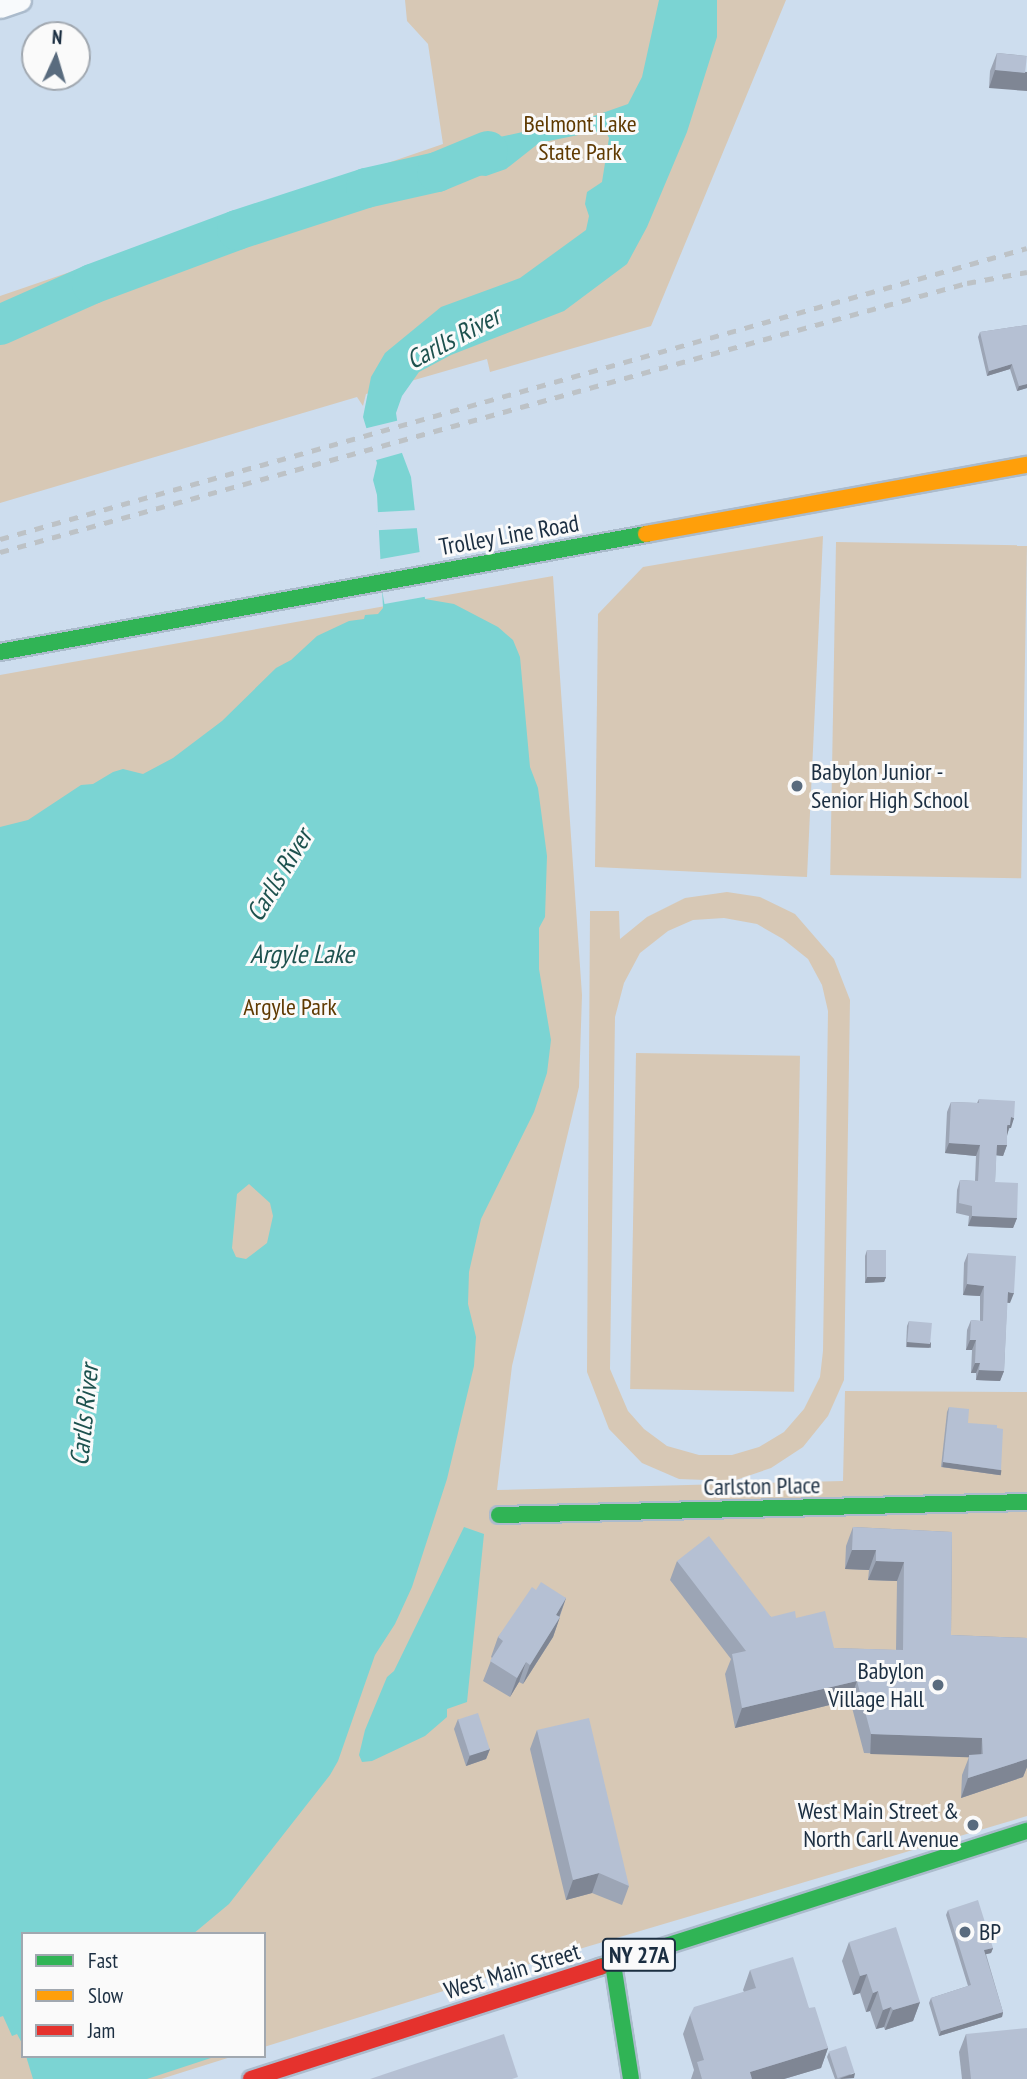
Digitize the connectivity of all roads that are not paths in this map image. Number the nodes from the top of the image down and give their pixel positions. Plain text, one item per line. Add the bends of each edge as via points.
1 (20, 0) edge
2 (0, 7) edge
3 (1027, 466) edge
4 (0, 652) edge
5 (1027, 1502) edge
6 (499, 1515) dead end
7 (1027, 1831) edge
8 (612, 1964) junction
9 (251, 2079) edge
10 (631, 2079) edge

1 - 2 street
3 - 4 main road, Trolley Line Road
5 - 6 main road, Carlston Place
7 - 8 main road, West Main Street / NY 27A
8 - 9 main road, West Main Street / NY 27A
8 - 10 main road

